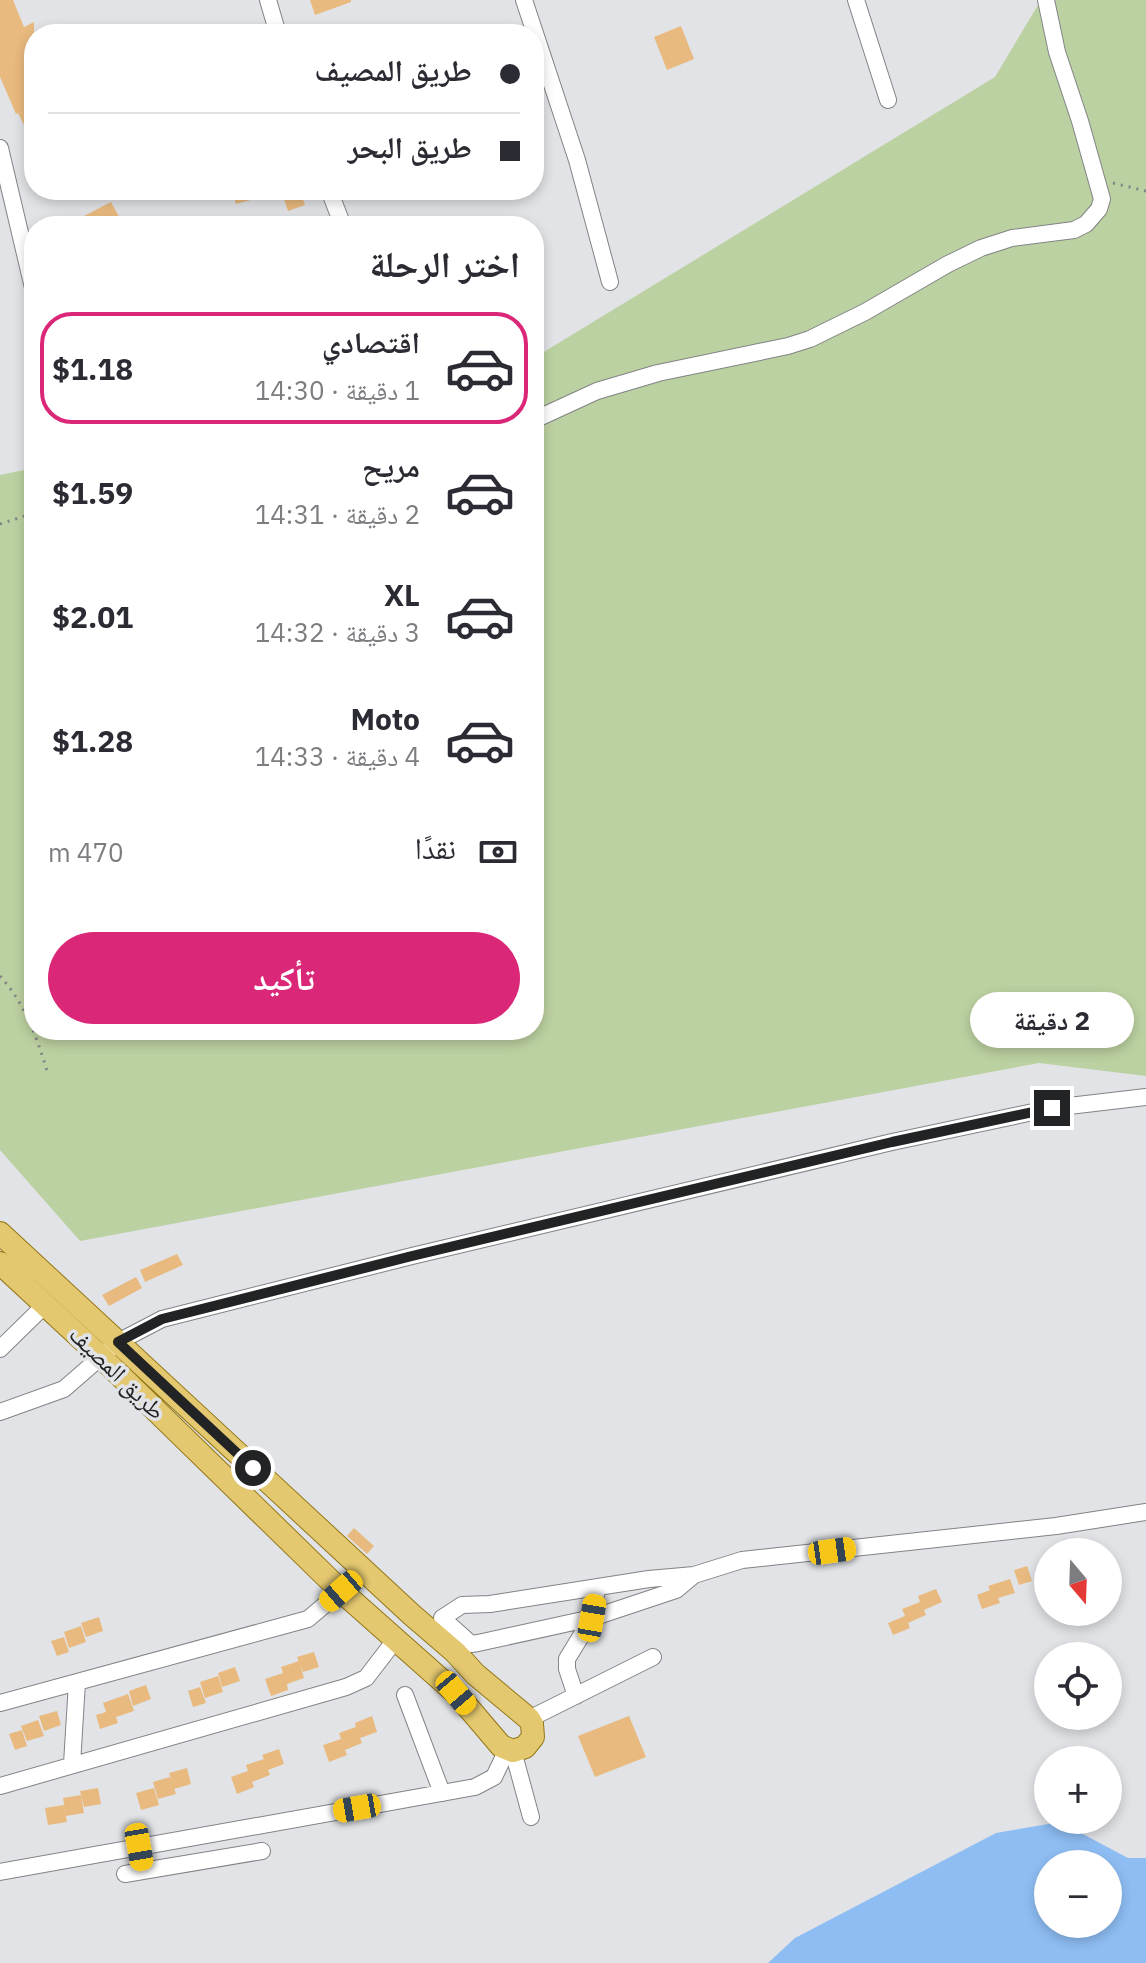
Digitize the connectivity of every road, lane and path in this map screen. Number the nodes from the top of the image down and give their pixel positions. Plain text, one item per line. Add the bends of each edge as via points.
1 (268, 0) edge
2 (524, 0) edge
3 (856, 0) edge
4 (1046, 0) edge
5 (275, 24) edge
6 (532, 24) edge
7 (544, 60) edge
8 (888, 100) dead end
9 (0, 148) edge
10 (1097, 181) junction
11 (1146, 191) edge
12 (24, 250) edge
13 (610, 282) dead end
14 (544, 415) edge
15 (24, 516) edge
16 (0, 524) edge
17 (0, 976) edge
18 (24, 1008) edge
19 (36, 1040) edge
20 (48, 1074) dead end
21 (1146, 1097) edge
22 (0, 1233) edge
23 (0, 1263) edge
24 (45, 1305) junction
25 (0, 1349) edge
26 (109, 1349) junction
27 (0, 1412) edge
28 (1146, 1512) edge
29 (694, 1575) junction
30 (597, 1588) junction
31 (341, 1591) junction
32 (592, 1618) junction
33 (396, 1639) junction
34 (455, 1652) junction
35 (653, 1657) dead end
36 (434, 1672) junction
37 (475, 1674) junction
38 (77, 1682) junction
39 (456, 1693) junction
40 (405, 1695) dead end
41 (576, 1696) junction
42 (0, 1703) edge
43 (529, 1719) junction
44 (510, 1750) junction
45 (72, 1764) junction
46 (0, 1786) edge
47 (442, 1793) junction
48 (531, 1817) dead end
49 (242, 1829) junction
50 (139, 1847) junction
51 (144, 1871) junction
52 (0, 1872) edge
53 (125, 1874) dead end

1 - 5 street
2 - 6 street
3 - 8 street
4 - 10 street
7 - 13 street
9 - 12 street
10 - 11 path
10 - 14 street via 1099,209 1074,230 981,248 810,339 627,382
15 - 16 path
17 - 18 path
19 - 20 path
21 - 26 street via 1052,1108 921,1136 412,1256 162,1319
22 - 26 main road, طريق المصيف
23 - 24 main road, طريق المصيف
24 - 25 street
24 - 26 main road, طريق المصيف
26 - 27 street via 64,1389
26 - 31 main road, طريق المصيف
26 - 34 main road, طريق المصيف
28 - 29 street via 742,1560
29 - 30 street
29 - 32 street via 676,1590
30 - 32 street
30 - 32 street via 462,1605 442,1618 474,1644
31 - 33 main road, طريق المصيف
31 - 38 street via 308,1619
32 - 41 street via 567,1659
33 - 36 main road, طريق المصيف
33 - 45 street via 361,1681
34 - 36 main road
34 - 37 main road, طريق المصيف
35 - 41 street
36 - 39 main road, طريق المصيف
37 - 39 main road
37 - 43 main road, طريق المصيف
38 - 42 street
38 - 45 street
39 - 44 main road, طريق المصيف
40 - 47 street
41 - 43 street
43 - 44 main road via 533,1737 525,1747
44 - 47 street via 489,1782
44 - 48 street
45 - 46 street
47 - 49 street
49 - 50 street
49 - 51 street via 254,1853
50 - 51 street
50 - 52 street
51 - 53 street

